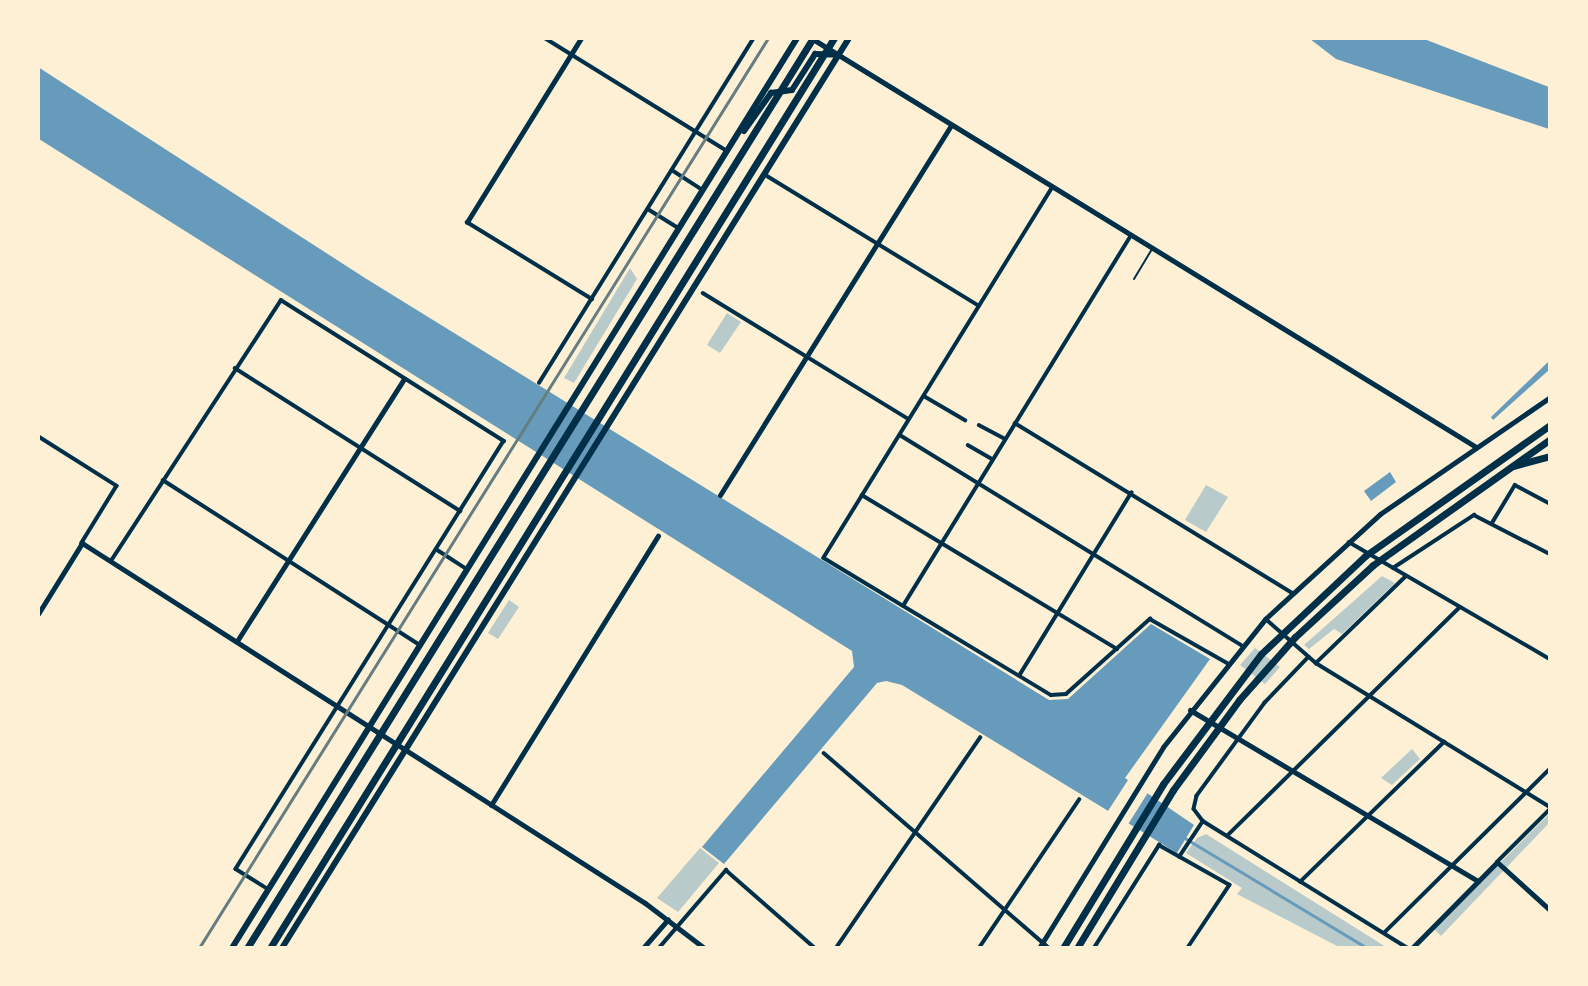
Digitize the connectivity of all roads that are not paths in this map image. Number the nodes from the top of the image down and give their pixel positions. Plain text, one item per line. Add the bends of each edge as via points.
1 (545, 38) edge
2 (581, 38) edge
3 (754, 38) edge
4 (797, 38) edge
5 (812, 38) edge
6 (834, 38) edge
7 (849, 38) edge
8 (571, 55) junction
9 (839, 55) junction
10 (951, 125) junction
11 (696, 132) junction
12 (737, 136) junction
13 (727, 151) junction
14 (672, 170) junction
15 (764, 174) junction
16 (1053, 187) junction
17 (704, 190) junction
18 (648, 209) junction
19 (467, 222) joint
20 (680, 229) junction
21 (1131, 235) junction
22 (877, 243) junction
23 (1153, 248) junction
24 (1135, 279) dead end
25 (703, 293) dead end
26 (592, 299) junction
27 (979, 306) junction
28 (806, 357) junction
29 (235, 368) junction
30 (404, 379) junction
31 (539, 383) dead end
32 (924, 396) junction
33 (1549, 397) edge
34 (909, 419) junction
35 (965, 420) dead end
36 (1015, 423) junction
37 (979, 425) dead end
38 (1549, 425) edge
39 (900, 435) junction
40 (38, 436) edge
41 (1005, 439) junction
42 (1549, 439) edge
43 (968, 445) dead end
44 (1476, 446) junction
45 (360, 447) junction
46 (1549, 456) edge
47 (992, 460) junction
48 (1507, 467) junction
49 (163, 480) junction
50 (978, 483) junction
51 (1131, 493) junction
52 (720, 495) dead end
53 (862, 495) junction
54 (1549, 504) edge
55 (460, 511) junction
56 (1493, 523) junction
57 (658, 536) dead end
58 (1347, 541) junction
59 (82, 543) junction
60 (942, 543) junction
61 (436, 549) junction
62 (1094, 553) junction
63 (1549, 554) edge
64 (111, 561) junction
65 (288, 561) junction
66 (1393, 568) junction
67 (467, 569) junction
68 (1406, 576) junction
69 (1291, 592) junction
70 (903, 606) junction
71 (1460, 607) junction
72 (1058, 613) junction
73 (38, 614) edge
74 (1265, 619) junction
75 (388, 626) junction
76 (237, 642) junction
77 (419, 645) junction
78 (1242, 645) junction
79 (1116, 649) junction
80 (1309, 657) junction
81 (1549, 659) edge
82 (1227, 663) junction
83 (1316, 663) junction
84 (1019, 676) junction
85 (1371, 697) junction
86 (337, 707) junction
87 (1190, 710) junction
88 (368, 727) junction
89 (980, 738) dead end
90 (1238, 739) junction
91 (1444, 742) junction
92 (405, 751) junction
93 (824, 754) dead end
94 (1549, 769) edge
95 (1294, 770) junction
96 (1526, 792) junction
97 (1079, 800) dead end
98 (491, 805) junction
99 (1549, 808) edge
100 (1368, 815) junction
101 (1203, 821) junction
102 (915, 833) junction
103 (1228, 835) junction
104 (1179, 857) junction
105 (1497, 862) junction
106 (1451, 865) junction
107 (1478, 881) junction
108 (1300, 882) junction
109 (268, 889) junction
110 (1004, 910) junction
111 (1549, 910) edge
112 (668, 919) junction
113 (677, 925) junction
114 (1384, 933) junction
115 (1041, 944) edge
116 (232, 947) edge
117 (247, 947) edge
118 (270, 947) edge
119 (282, 947) edge
120 (643, 947) edge
121 (659, 947) edge
122 (704, 947) edge
123 (815, 947) edge
124 (836, 947) edge
125 (979, 947) edge
126 (1049, 947) edge
127 (1063, 947) edge
128 (1077, 947) edge
129 (1094, 947) edge
130 (1188, 947) edge
131 (1410, 947) edge

1 - 8 street
2 - 8 street
3 - 11 street
4 - 12 highway
5 - 9 street
5 - 117 highway
6 - 118 highway
7 - 9 highway
8 - 11 street
8 - 19 street
9 - 10 street
9 - 12 highway via 815,54 792,90 771,93
9 - 15 highway
10 - 16 street
10 - 22 street
11 - 13 street
11 - 14 street
12 - 13 highway
13 - 17 highway
14 - 17 street
14 - 18 street
15 - 22 street
15 - 92 highway
16 - 21 street
16 - 27 street
17 - 20 highway
18 - 20 street
18 - 26 street
19 - 26 street
20 - 67 highway
21 - 23 street
21 - 36 street
22 - 27 street
22 - 28 street
23 - 24 lane
23 - 44 street
25 - 28 street
26 - 31 street
27 - 32 street
28 - 34 street
28 - 52 street
29 - 30 street via 281,300
29 - 45 street
29 - 49 street
30 - 45 street
30 - 55 street via 504,441
32 - 34 street
32 - 35 street
33 - 44 street
34 - 39 street
36 - 41 street
36 - 51 street
37 - 41 street
38 - 127 highway via 1375,548 1261,654 1163,785
39 - 50 street
39 - 53 street
40 - 59 street via 117,486
41 - 47 street
42 - 48 highway
43 - 47 street
44 - 58 street
45 - 55 street
45 - 65 street
46 - 48 highway
47 - 50 street
48 - 128 highway via 1373,565 1270,664 1173,790
49 - 64 street
49 - 65 street
50 - 60 street
50 - 62 street
51 - 62 street
51 - 69 street
53 - 60 street
53 - 70 street via 824,558
54 - 56 street via 1514,485
55 - 61 street
56 - 63 street
56 - 66 street via 1472,515
57 - 98 street
58 - 66 street
58 - 69 street
59 - 64 street
59 - 73 street
60 - 70 street
60 - 72 street
61 - 67 street
61 - 75 street
62 - 72 street
62 - 78 street
64 - 76 street
65 - 75 street
65 - 76 street
66 - 68 street
67 - 77 highway
68 - 71 street
68 - 83 street
69 - 74 street
70 - 84 street
71 - 81 street
71 - 85 street
72 - 79 street
72 - 84 street
74 - 78 street
74 - 80 street
75 - 77 street
75 - 86 street
76 - 86 street
77 - 88 highway
78 - 82 street
79 - 82 street via 1145,621 1155,619
79 - 84 street via 1066,694 1051,695
80 - 83 street
80 - 90 street
82 - 87 street
83 - 85 street
85 - 91 street
85 - 95 street
86 - 88 street
86 - 109 street via 236,869
87 - 90 street
87 - 115 street via 1138,783
88 - 92 street
88 - 109 highway
89 - 102 street
90 - 95 street
90 - 101 street via 1197,796 1194,809
91 - 96 street
91 - 100 street
92 - 98 street
92 - 119 highway
93 - 102 street
94 - 96 street
95 - 100 street
95 - 103 street
96 - 99 street
96 - 106 street
97 - 110 street
98 - 112 street
99 - 105 street
100 - 106 street
100 - 108 street
101 - 103 street
101 - 104 street
102 - 110 street
102 - 124 street
103 - 108 street
104 - 129 street via 1158,845
104 - 130 street via 1230,886
105 - 107 street
105 - 111 street
106 - 107 street
106 - 114 street
107 - 131 street
108 - 114 street
109 - 116 highway
110 - 115 street
110 - 125 street
112 - 113 street
112 - 120 street
113 - 121 street
113 - 122 street
113 - 123 street via 726,870
114 - 131 street
115 - 126 street

